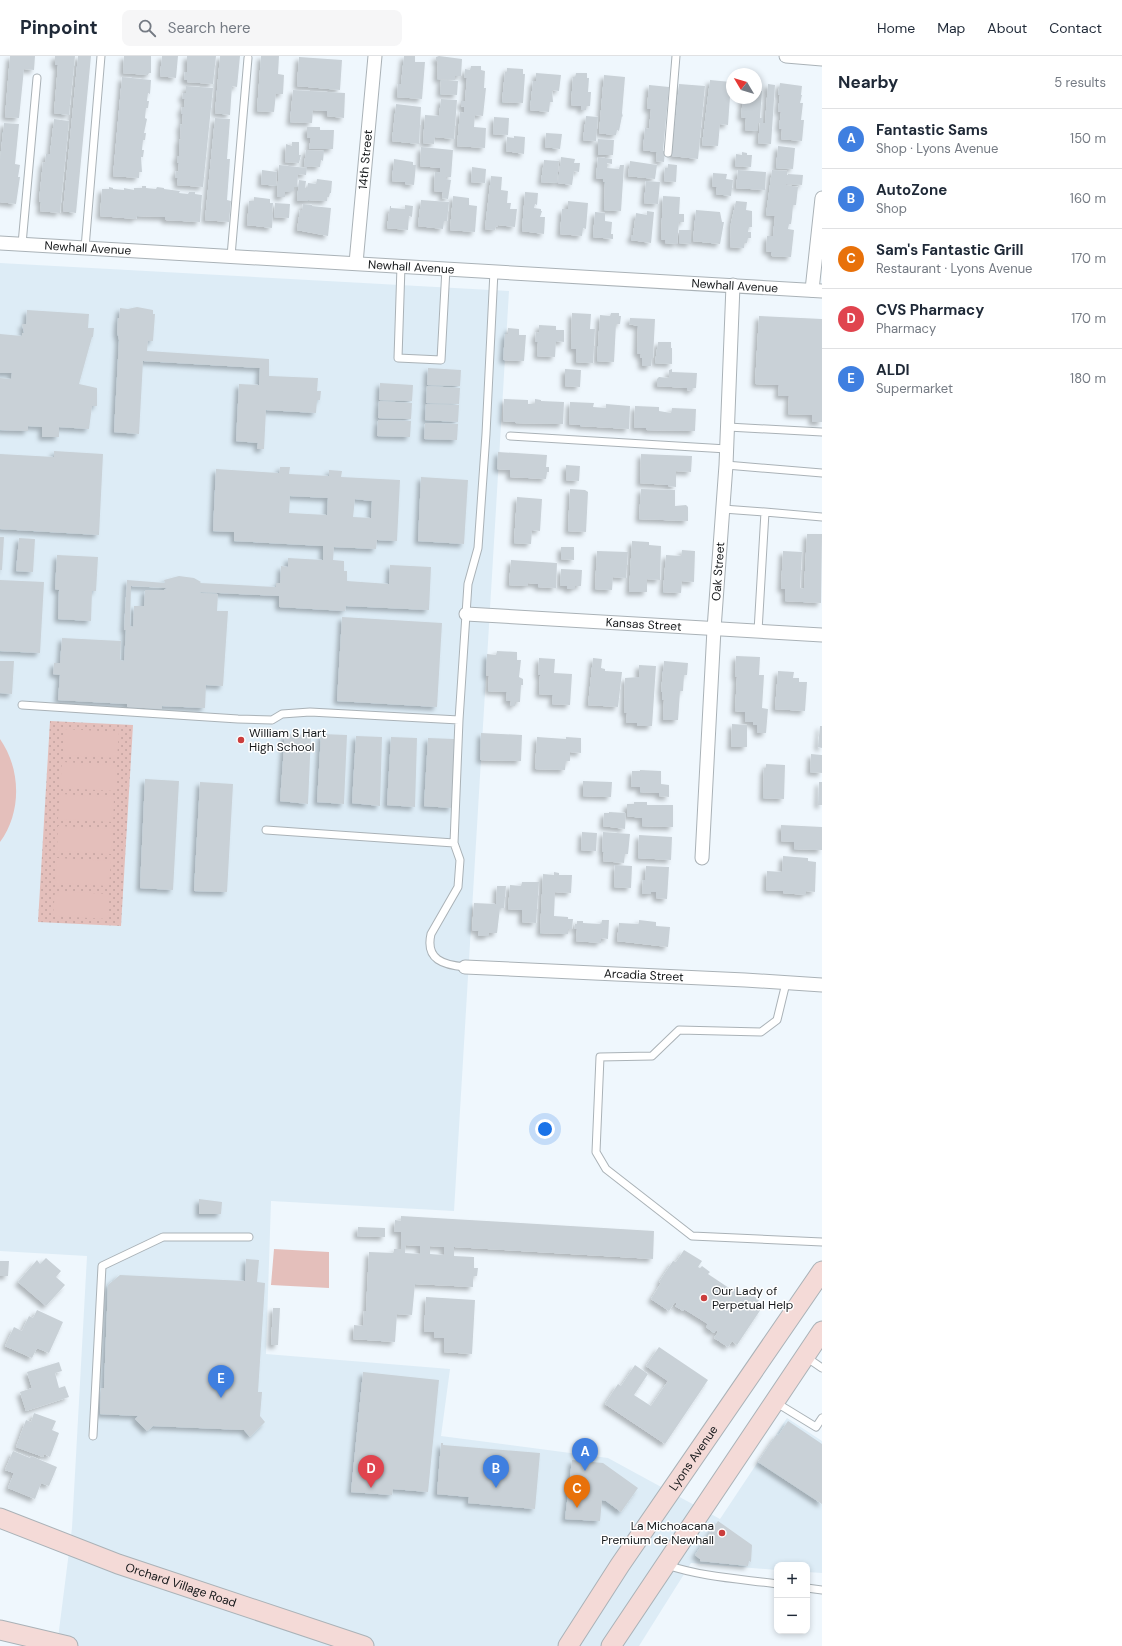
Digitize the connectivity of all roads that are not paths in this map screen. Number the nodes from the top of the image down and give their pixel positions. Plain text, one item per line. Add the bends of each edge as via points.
1 (101, 56) edge
2 (375, 56) edge
3 (676, 56) edge
4 (786, 56) edge
5 (248, 58) dead end
6 (822, 59) edge
7 (37, 78) dead end
8 (668, 153) dead end
9 (822, 198) edge
10 (0, 243) edge
11 (22, 244) junction
12 (85, 248) junction
13 (231, 256) junction
14 (356, 263) junction
15 (401, 266) junction
16 (446, 268) junction
17 (494, 271) junction
18 (733, 285) junction
19 (817, 290) edge
20 (728, 427) junction
21 (822, 432) edge
22 (510, 436) dead end
23 (726, 449) junction
24 (726, 465) junction
25 (822, 473) edge
26 (723, 509) junction
27 (765, 512) junction
28 (822, 517) edge
29 (466, 614) junction
30 (714, 629) junction
31 (758, 631) junction
32 (822, 635) edge
33 (22, 705) dead end
34 (459, 720) junction
35 (266, 830) dead end
36 (454, 843) junction
37 (702, 858) dead end
38 (466, 968) joint
39 (786, 983) junction
40 (822, 985) edge
41 (249, 1237) dead end
42 (822, 1242) edge
43 (822, 1271) edge
44 (822, 1331) edge
45 (805, 1356) junction
46 (822, 1368) edge
47 (775, 1402) junction
48 (822, 1418) edge
49 (93, 1436) dead end
50 (0, 1518) edge
51 (665, 1564) junction
52 (774, 1584) edge
53 (810, 1588) edge
54 (822, 1590) edge
55 (0, 1630) edge
56 (68, 1646) edge
57 (364, 1646) edge
58 (568, 1646) edge
59 (611, 1646) edge

1 - 12 lane
2 - 14 street, 14th Street
3 - 8 lane
4 - 6 street
5 - 13 lane
7 - 11 lane
9 - 19 street
10 - 11 street, Newhall Avenue
11 - 12 street, Newhall Avenue
12 - 13 street, Newhall Avenue
13 - 14 street, Newhall Avenue
14 - 15 street, Newhall Avenue
15 - 16 street, Newhall Avenue
15 - 16 lane via 398,358 441,360
16 - 17 street, Newhall Avenue
17 - 18 street, Newhall Avenue
17 - 29 lane via 478,548 468,584
18 - 19 street, Newhall Avenue
18 - 20 street, Oak Street
20 - 21 lane
20 - 23 street, Oak Street
22 - 23 lane
23 - 24 street, Oak Street
24 - 25 lane
24 - 26 street, Oak Street
26 - 27 lane
26 - 30 street, Oak Street
27 - 28 lane
27 - 31 lane
29 - 30 street, Kansas Street
29 - 34 lane
30 - 31 street, Kansas Street
30 - 37 street, Oak Street
31 - 32 street, Kansas Street
33 - 34 lane via 238,719 272,720 282,714 310,712
34 - 36 lane
35 - 36 lane
36 - 38 lane via 460,860 458,887 429,942 431,951 439,960 452,966
38 - 39 street, Arcadia Street
39 - 40 street, Arcadia Street
39 - 42 lane via 777,1020 761,1032 679,1030 652,1056 600,1057 596,1152 606,1169 692,1236
41 - 49 lane via 163,1237 102,1266
43 - 58 main road, Lyons Avenue via 620,1565
44 - 45 main road
45 - 46 lane
45 - 47 main road
47 - 48 lane via 816,1427
47 - 51 main road
50 - 57 main road, Orchard Village Road via 118,1564
51 - 52 lane via 681,1570
51 - 59 main road
53 - 54 lane
55 - 56 main road

